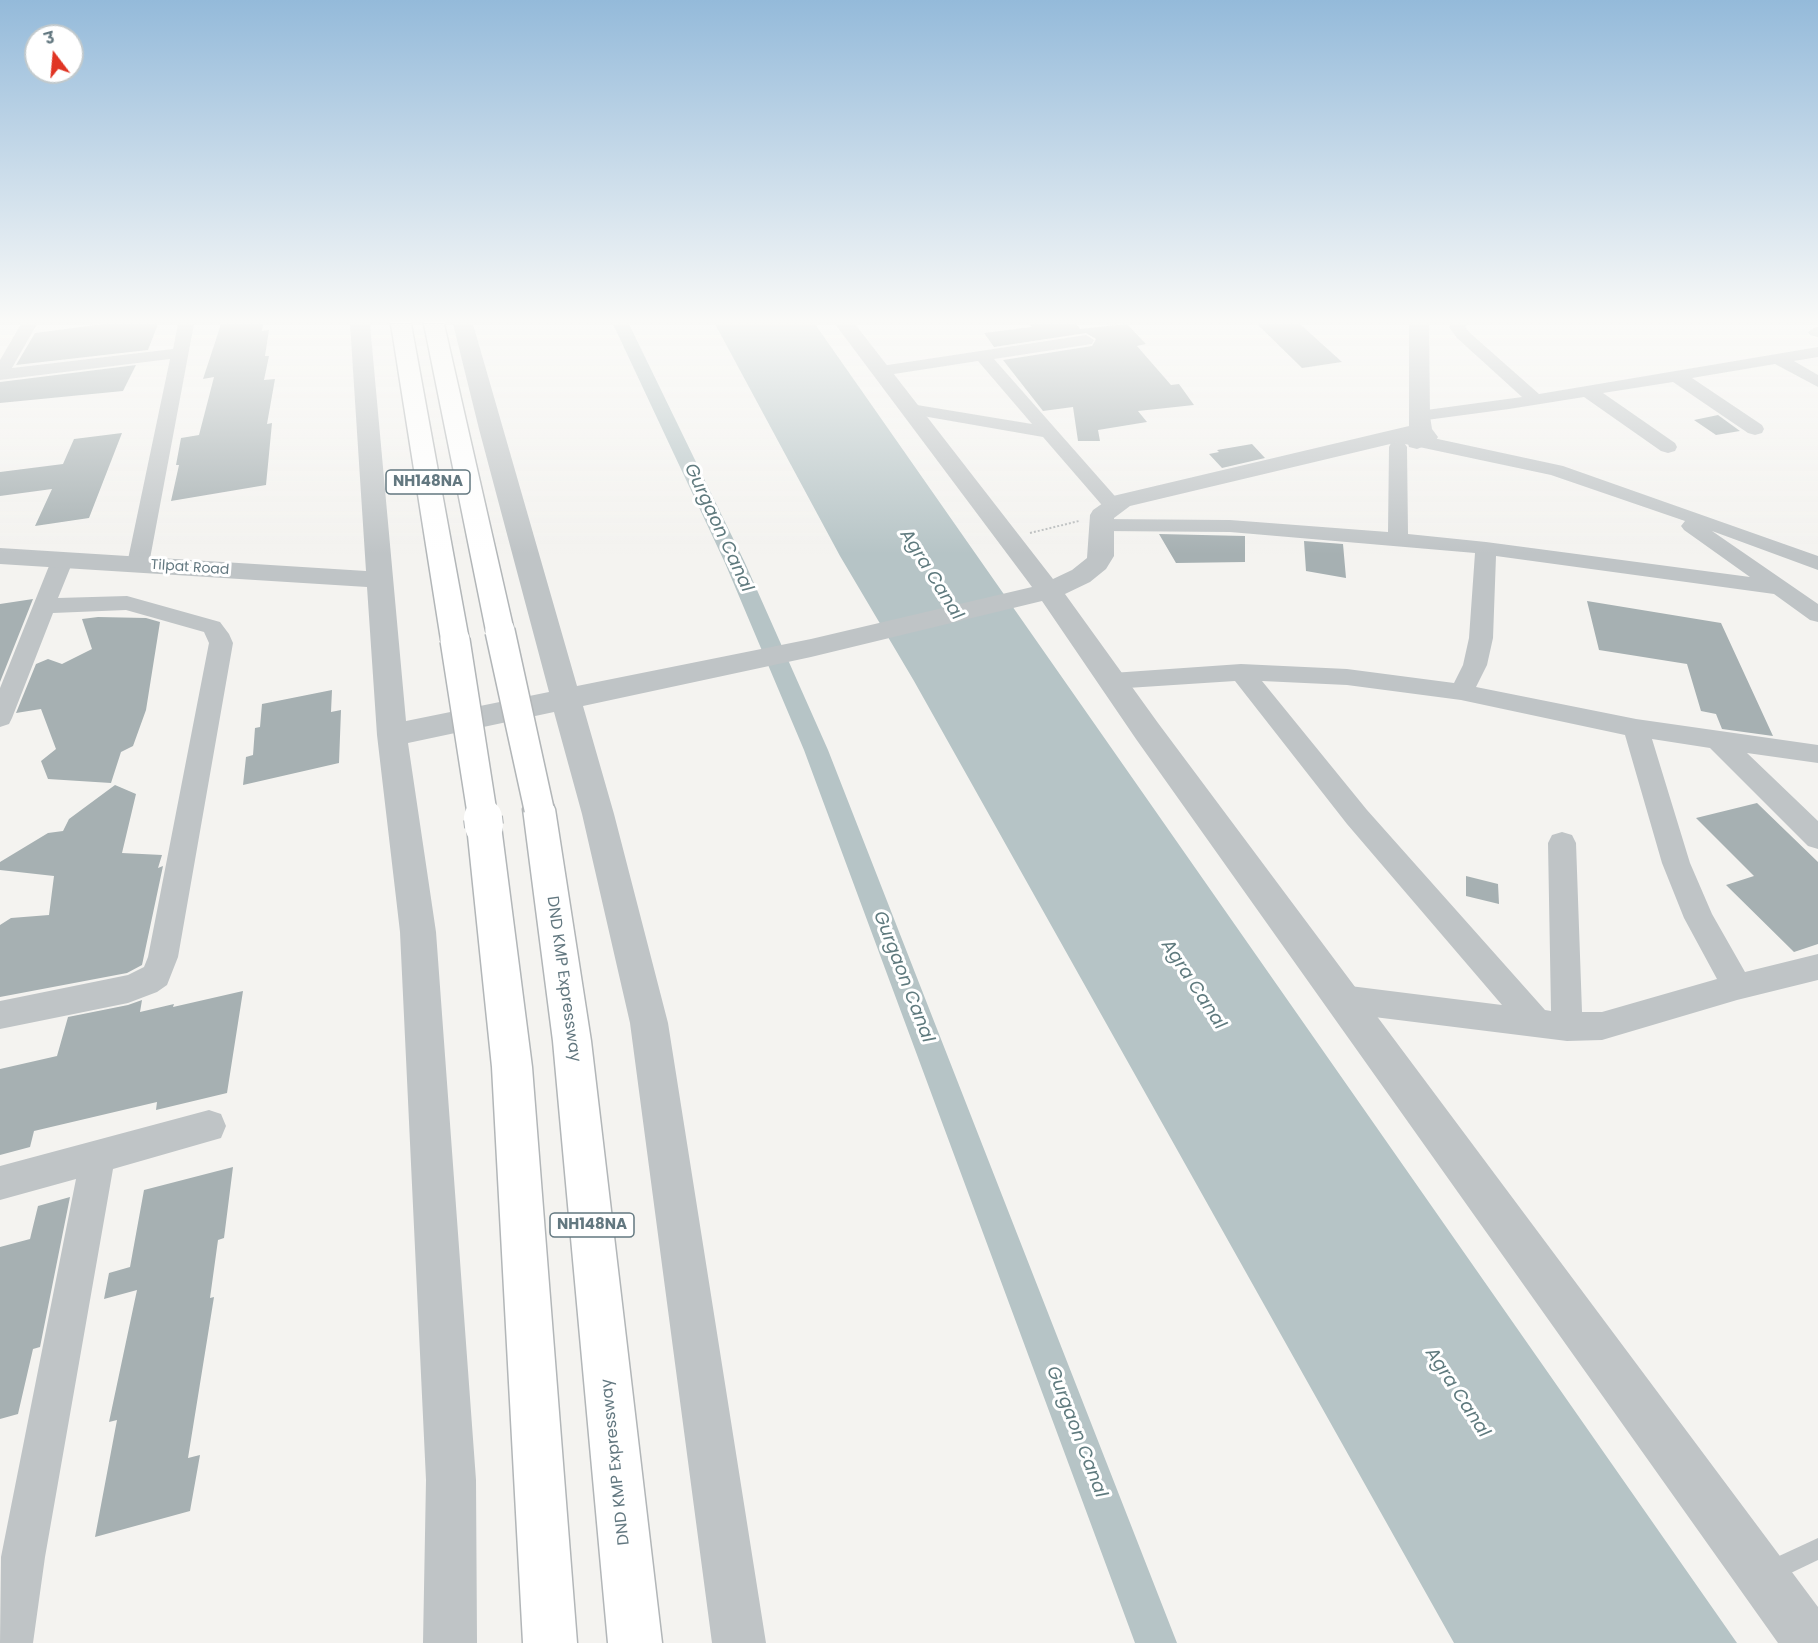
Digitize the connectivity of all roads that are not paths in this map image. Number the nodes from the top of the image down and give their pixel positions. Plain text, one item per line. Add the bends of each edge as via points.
1 (171, 401) edge
2 (366, 401) edge
3 (414, 401) edge
4 (450, 401) edge
5 (484, 401) edge
6 (905, 401) edge
7 (1020, 401) edge
8 (1414, 401) edge
9 (1534, 401) edge
10 (1602, 401) edge
11 (1713, 401) edge
12 (911, 409) junction
13 (1755, 429) dead end
14 (1046, 432) junction
15 (1412, 434) junction
16 (1668, 447) dead end
17 (1678, 507) junction
18 (1107, 514) junction
19 (1398, 539) junction
20 (1486, 548) junction
21 (1818, 554) edge
22 (0, 556) edge
23 (62, 561) junction
24 (1818, 563) edge
25 (138, 564) junction
26 (380, 580) junction
27 (1777, 588) junction
28 (1035, 595) junction
29 (44, 606) junction
30 (1818, 615) edge
31 (1241, 672) junction
32 (1112, 681) junction
33 (1461, 692) junction
34 (565, 700) junction
35 (0, 718) edge
36 (1636, 728) junction
37 (392, 735) junction
38 (1718, 740) junction
39 (1818, 754) edge
40 (1818, 837) edge
41 (1563, 843) dead end
42 (1818, 967) edge
43 (1737, 987) junction
44 (1342, 999) junction
45 (0, 1015) edge
46 (1536, 1022) junction
47 (1568, 1027) junction
48 (209, 1126) dead end
49 (98, 1156) junction
50 (0, 1183) edge
51 (1818, 1550) edge
52 (11, 1560) edge
53 (1762, 1576) junction
54 (11, 1643) edge
55 (450, 1643) edge
56 (550, 1643) edge
57 (635, 1643) edge
58 (739, 1643) edge
59 (1811, 1643) edge

1 - 25 street
2 - 26 street
3 - 56 highway, NH148NA, bridge via 484,826 512,1067
4 - 57 highway, DND KMP Expressway / NH148NA, bridge via 539,809 572,1041
5 - 34 street
6 - 12 street
7 - 14 street
8 - 15 street
9 - 15 street
10 - 16 street
11 - 13 street
12 - 14 street
12 - 28 street via 1008,538
14 - 18 street
15 - 17 street via 1556,470
15 - 18 street
15 - 19 street
17 - 21 street
17 - 24 street
17 - 27 street via 1684,521
18 - 19 street
18 - 28 street via 1097,563 1081,576
19 - 20 street
20 - 27 street
20 - 33 street via 1481,638 1475,665
22 - 23 street, Tilpat Road
23 - 25 street, Tilpat Road
23 - 29 street
25 - 26 street, Tilpat Road
26 - 37 street
27 - 30 street
28 - 32 street
28 - 34 street
29 - 35 street
29 - 45 street via 127,603 212,627 221,643 163,957 156,976 128,989
31 - 32 street
31 - 33 street via 1347,677
31 - 46 street via 1357,817
32 - 44 street
33 - 36 street
34 - 37 street
34 - 58 street via 598,814 649,1023
36 - 38 street
36 - 43 street via 1676,863 1699,918
37 - 55 street via 420,956 451,1479
38 - 39 street
38 - 40 street
41 - 47 street
42 - 43 street
43 - 47 street via 1602,1026
44 - 46 street
44 - 53 street
46 - 47 street
48 - 49 street
49 - 50 street
49 - 52 street
51 - 53 lane
52 - 54 street
53 - 59 street

